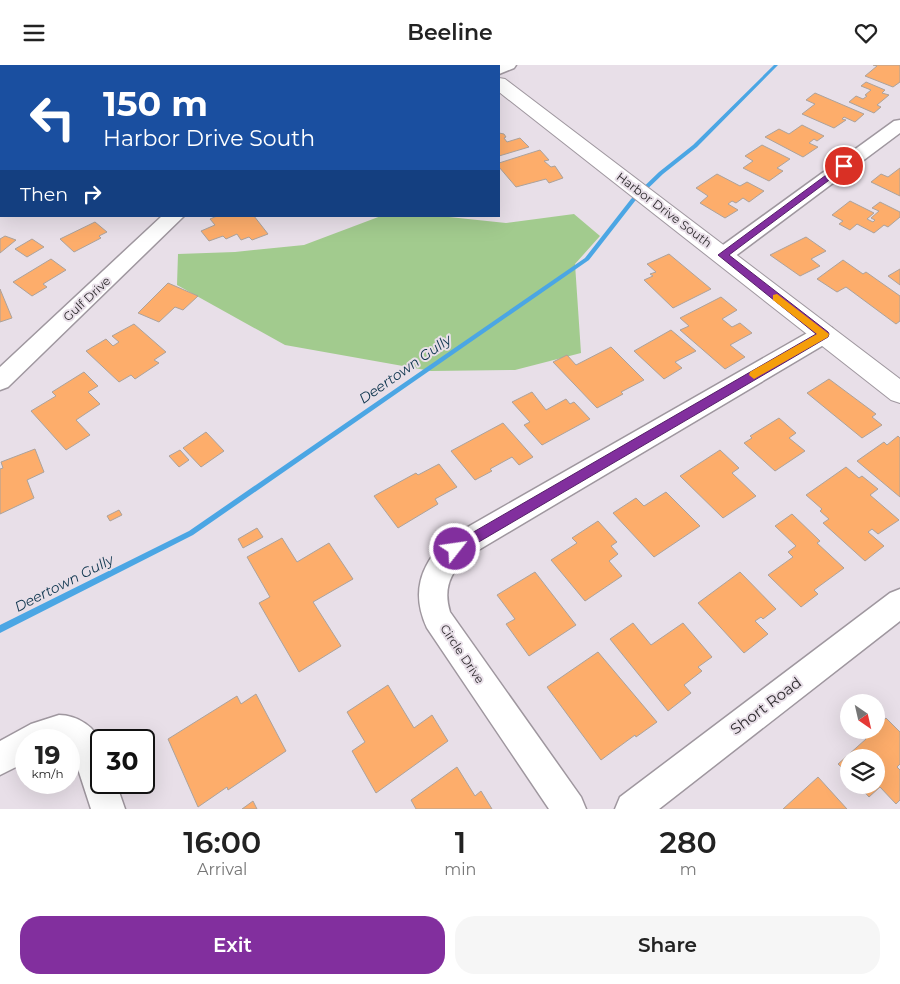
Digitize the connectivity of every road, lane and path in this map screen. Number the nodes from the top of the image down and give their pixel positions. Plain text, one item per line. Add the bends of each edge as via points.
1 (500, 84) edge
2 (900, 125) edge
3 (173, 217) edge
4 (723, 255) junction
5 (824, 334) junction
6 (0, 381) edge
7 (900, 392) edge
8 (900, 603) edge
9 (80, 740) edge
10 (15, 750) edge
11 (0, 759) edge
12 (108, 809) edge
13 (569, 809) edge
14 (632, 809) edge

1 - 4 street, Harbor Drive South
2 - 4 street
3 - 6 street, Gulf Drive
4 - 5 street, Harbor Drive South
5 - 7 street, Harbor Drive South
5 - 13 street, Circle Drive via 455,549 440,567 432,588 432,603 437,617
8 - 14 street, Short Road
9 - 12 street
10 - 11 street

